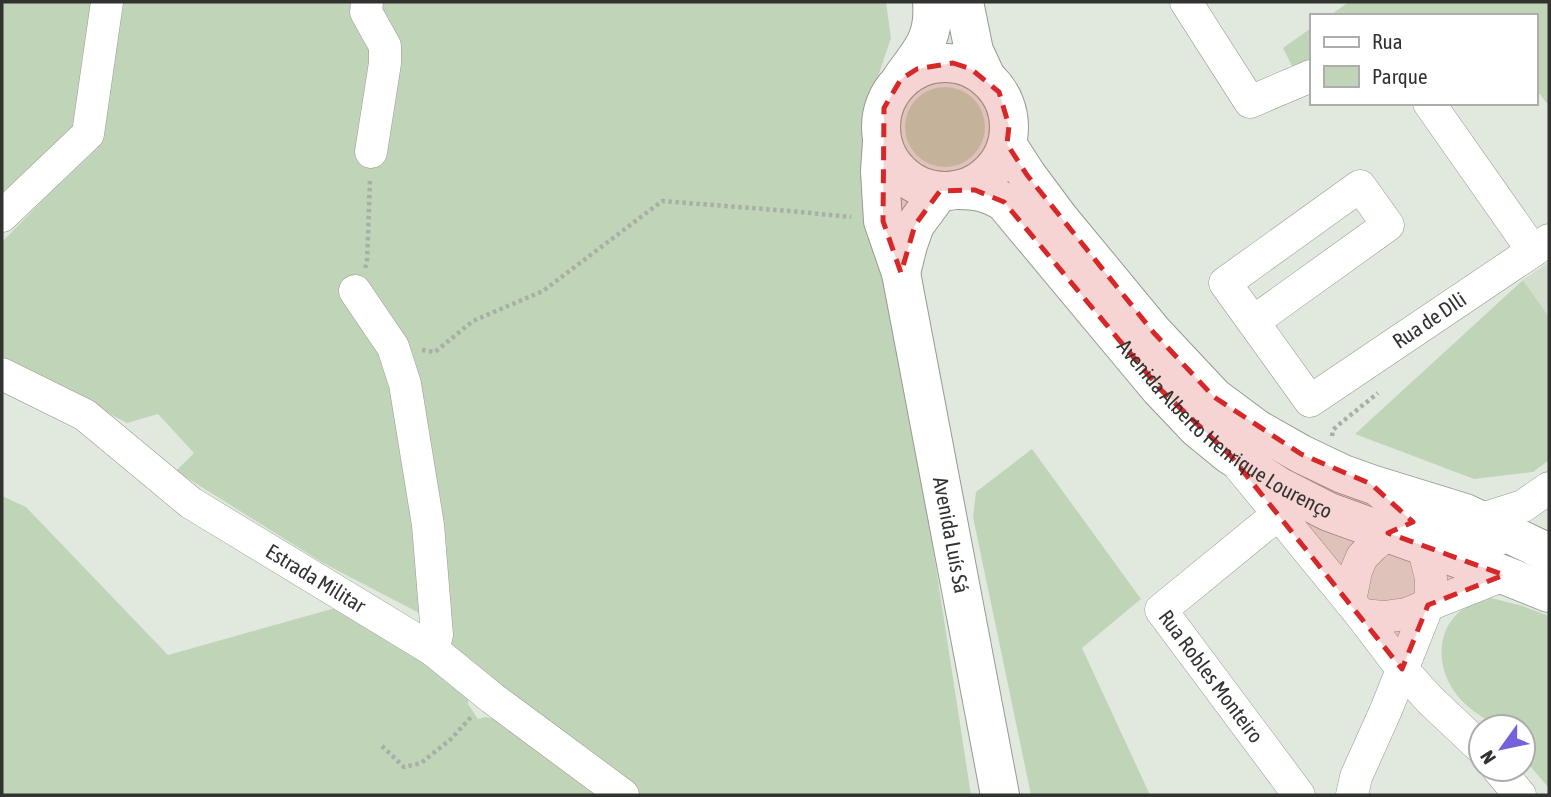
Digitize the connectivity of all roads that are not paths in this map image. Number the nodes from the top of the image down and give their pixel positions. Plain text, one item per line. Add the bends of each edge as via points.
1 (107, 2) edge
2 (367, 2) edge
3 (932, 2) edge
4 (964, 2) edge
5 (1186, 2) edge
6 (1310, 76) edge
7 (901, 79) junction
8 (987, 79) junction
9 (1431, 105) edge
10 (882, 142) junction
11 (1007, 144) junction
12 (371, 152) road end
13 (949, 191) junction
14 (2, 216) edge
15 (1541, 245) edge
16 (901, 273) junction
17 (355, 291) road end
18 (1253, 322) junction
19 (2, 373) edge
20 (1230, 455) junction
21 (1371, 484) junction
22 (1549, 488) edge
23 (1277, 515) junction
24 (1482, 519) junction
25 (1408, 534) junction
26 (1546, 551) edge
27 (1504, 575) junction
28 (1549, 593) edge
29 (1356, 608) junction
30 (1423, 619) junction
31 (433, 650) junction
32 (1402, 669) junction
33 (624, 795) edge
34 (1000, 795) edge
35 (1299, 795) edge
36 (1352, 795) edge

1 - 14 street via 88,134
2 - 12 street via 366,12 385,46
3 - 7 street via 928,40
4 - 8 street via 974,51
5 - 6 street via 1250,102
7 - 8 street via 917,69 953,64
7 - 10 street via 884,108
8 - 11 street via 1006,108
9 - 15 street
10 - 13 street via 894,167 907,179
10 - 16 street, Avenida Luís Sá via 883,221
11 - 13 street via 989,174
11 - 21 street, Avenida Alberto Henrique Lourenço via 1059,218 1214,397 1290,448
13 - 16 street, Avenida Luís Sá via 915,225
13 - 20 street, Avenida Alberto Henrique Lourenço via 975,190 1004,202 1160,389
15 - 18 street, Rua de DIli via 1310,401
16 - 34 street, Avenida Luís Sá
17 - 31 street via 393,347 405,384 428,525 437,635
18 - 18 street via 1225,283 1360,186 1388,225
19 - 31 street, Estrada Militar via 85,415 191,503
20 - 23 street
20 - 25 street, Avenida Alberto Henrique Lourenço via 1329,512
21 - 24 street, Avenida Alberto Henrique Lourenço
21 - 25 street
22 - 24 street via 1523,506
23 - 29 street
23 - 35 street, Rua Robles Monteiro via 1161,610
24 - 26 street, Avenida Alberto Henrique Lourenço
25 - 26 street
25 - 27 street, Avenida Alberto Henrique Lourenço
25 - 29 street via 1374,545 1363,557 1356,571
25 - 30 street via 1431,578
27 - 28 street, Avenida Alberto Henrique Lourenço
27 - 30 street
29 - 30 street via 1384,617 1406,614
29 - 32 street
30 - 32 street
30 - 32 street via 1421,652 1436,684 1481,748
31 - 33 street, Estrada Militar
32 - 36 street

